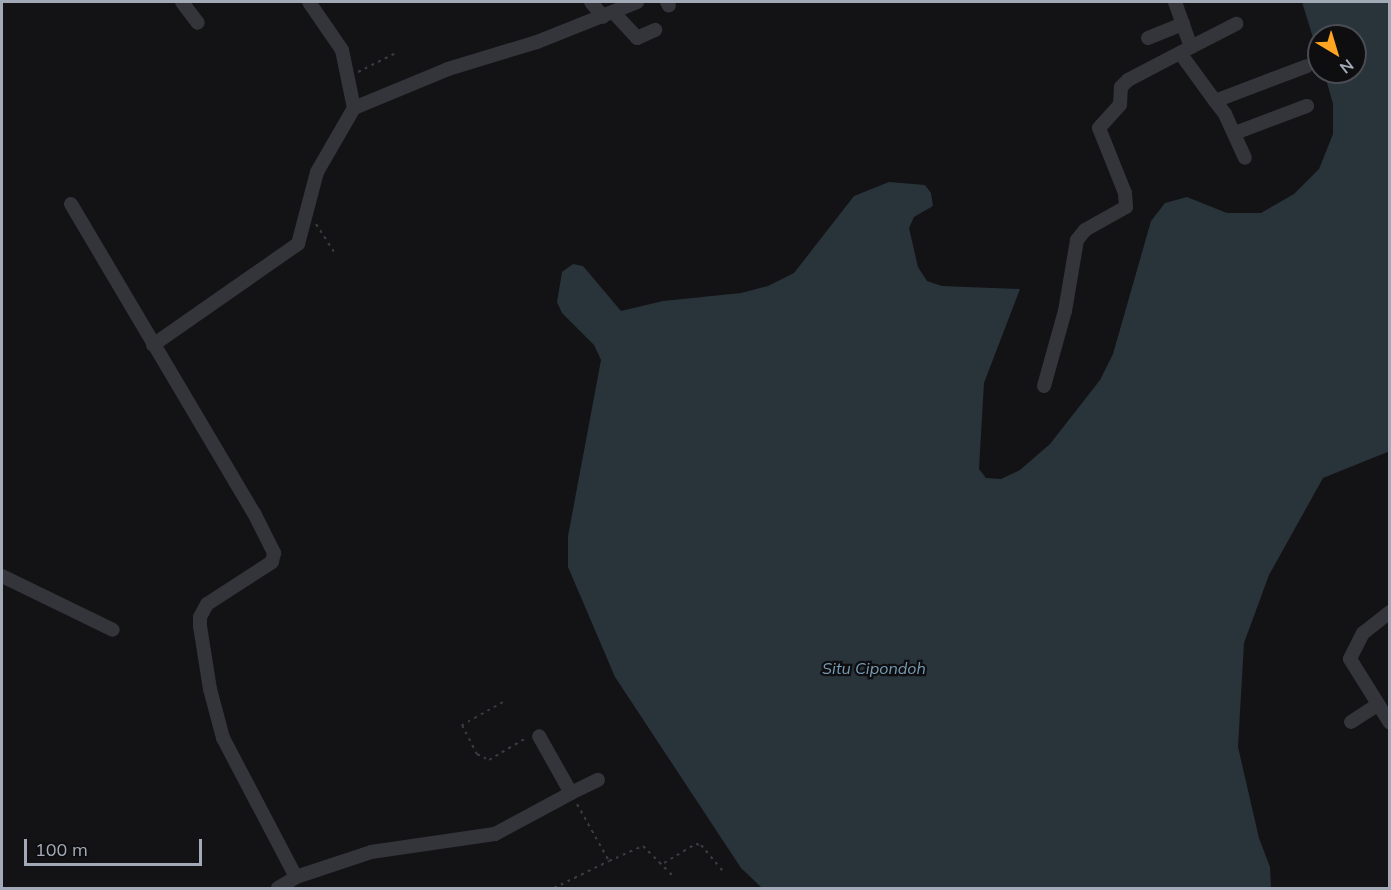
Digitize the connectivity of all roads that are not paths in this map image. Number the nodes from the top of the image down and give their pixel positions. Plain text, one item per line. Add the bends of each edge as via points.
1 (182, 2) edge
2 (309, 2) edge
3 (591, 2) edge
4 (637, 2) edge
5 (1175, 2) edge
6 (609, 15) junction
7 (198, 22) dead end
8 (1182, 24) junction
9 (1236, 24) dead end
10 (655, 30) dead end
11 (1148, 38) dead end
12 (1186, 50) junction
13 (1307, 66) dead end
14 (1215, 101) junction
15 (1307, 106) dead end
16 (354, 108) junction
17 (1235, 133) junction
18 (1245, 158) dead end
19 (71, 204) dead end
20 (153, 345) junction
21 (1044, 386) dead end
22 (2, 576) edge
23 (1389, 612) edge
24 (113, 630) dead end
25 (1377, 705) junction
26 (1351, 722) dead end
27 (1389, 723) edge
28 (539, 736) road end
29 (598, 780) dead end
30 (571, 794) junction
31 (296, 877) junction
32 (278, 888) edge

1 - 7 street
2 - 16 street via 337,40 350,75
3 - 6 street
4 - 6 street
5 - 8 street
6 - 10 street via 637,38
6 - 16 street via 448,69
8 - 11 street
8 - 12 street
9 - 12 street
12 - 14 street
12 - 21 street via 1121,87 1120,105 1100,128 1101,140 1125,193 1126,207 1085,230 1077,240 1065,312
13 - 14 street
14 - 17 street
15 - 17 street
16 - 20 street via 317,172 301,236 290,253
17 - 18 street
19 - 20 street
20 - 31 street via 249,502 274,553 272,562 207,603 200,626 223,738
22 - 24 street
23 - 25 street via 1362,633 1350,653
25 - 26 street
25 - 27 street
28 - 30 street
29 - 30 street
30 - 31 street via 495,834 371,852
31 - 32 street

